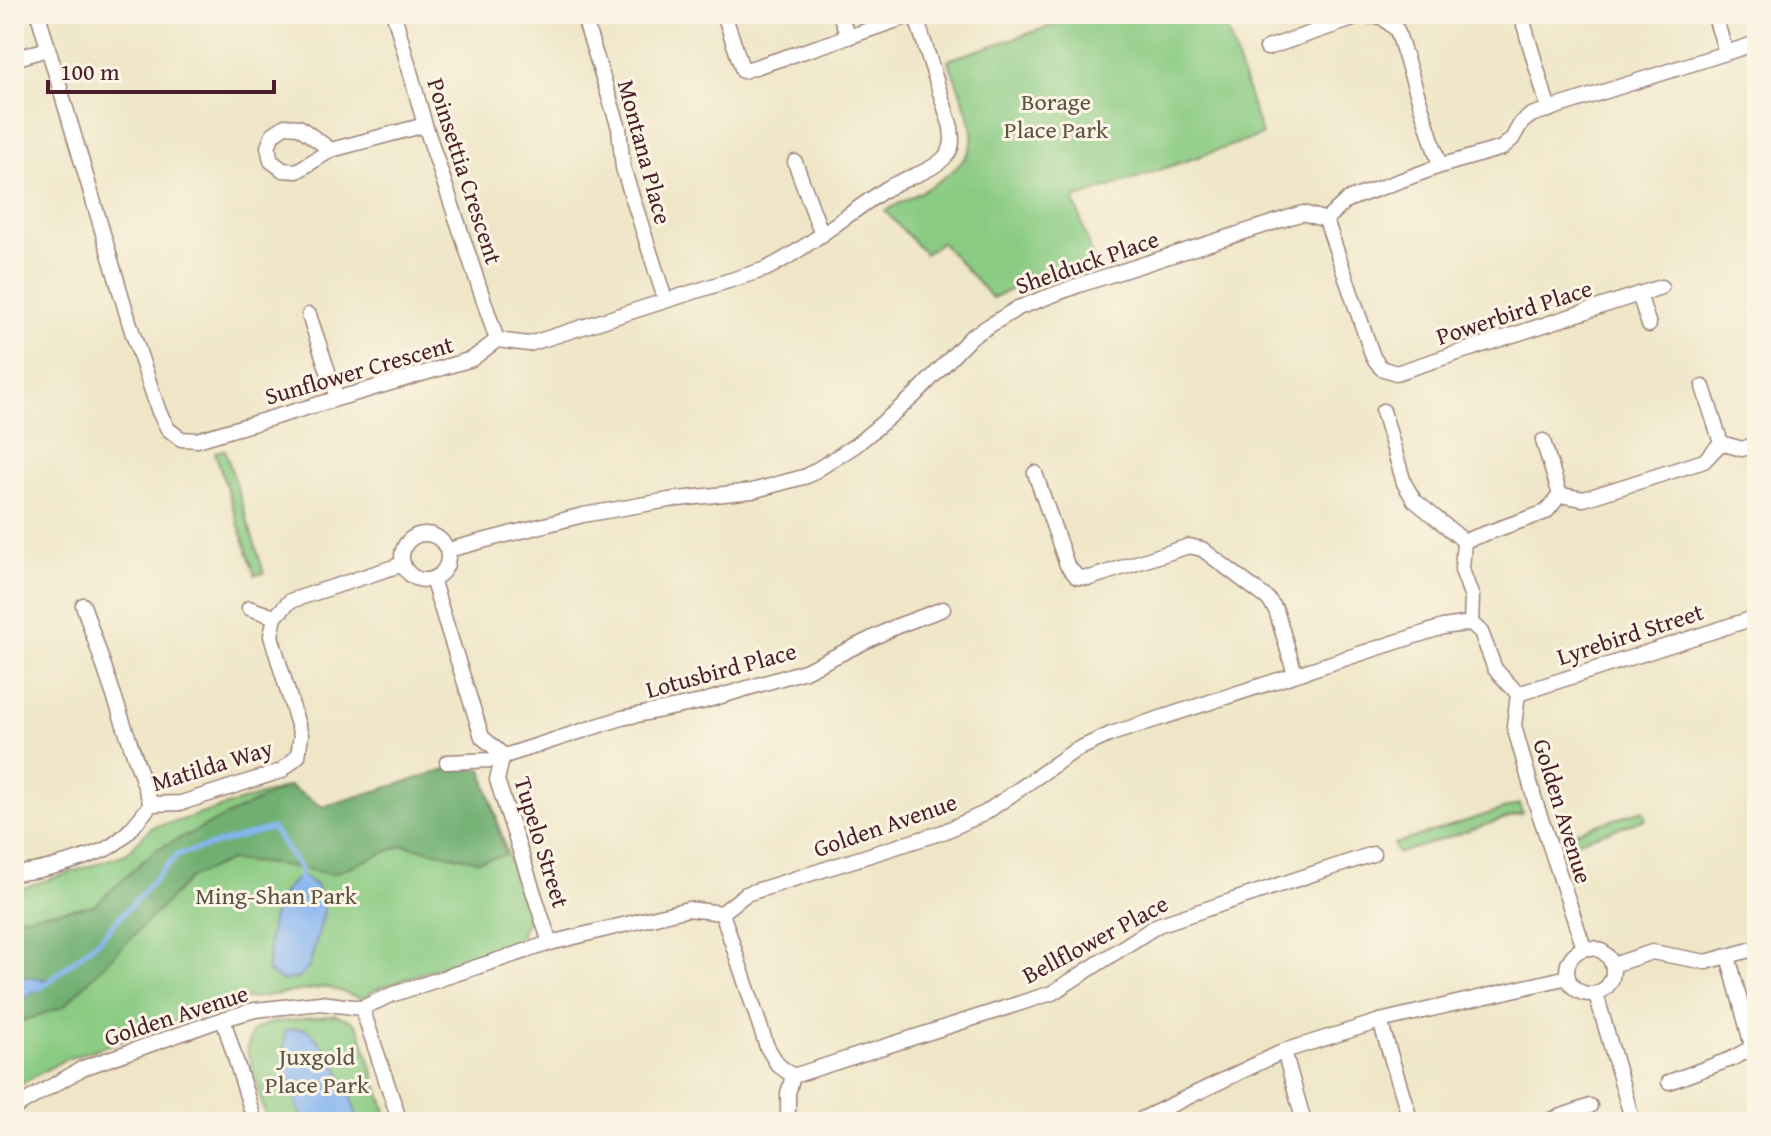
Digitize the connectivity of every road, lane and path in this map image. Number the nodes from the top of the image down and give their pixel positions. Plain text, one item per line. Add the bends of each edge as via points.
1 (38, 14) edge
2 (394, 14) edge
3 (724, 14) edge
4 (840, 14) edge
5 (915, 14) edge
6 (1527, 14) edge
7 (1714, 14) edge
8 (583, 15) edge
9 (848, 37) junction
10 (1757, 43) edge
11 (1267, 48) dead end
12 (47, 49) junction
13 (1726, 52) junction
14 (14, 59) edge
15 (1549, 110) junction
16 (425, 125) junction
17 (331, 150) dead end
18 (795, 162) dead end
19 (1440, 166) junction
20 (1326, 220) junction
21 (822, 235) junction
22 (1661, 287) dead end
23 (1639, 294) junction
24 (665, 299) junction
25 (309, 315) dead end
26 (1649, 325) dead end
27 (497, 340) junction
28 (1703, 387) dead end
29 (337, 398) junction
30 (1383, 411) dead end
31 (1543, 441) dead end
32 (1721, 443) junction
33 (1757, 444) edge
34 (1035, 473) dead end
35 (1560, 495) junction
36 (1464, 541) junction
37 (448, 550) junction
38 (403, 564) junction
39 (432, 579) junction
40 (83, 605) dead end
41 (249, 608) dead end
42 (943, 609) dead end
43 (275, 617) junction
44 (1757, 617) edge
45 (1471, 623) junction
46 (1295, 674) junction
47 (1518, 694) junction
48 (503, 755) junction
49 (447, 762) dead end
50 (151, 804) junction
51 (1373, 854) dead end
52 (14, 873) edge
53 (722, 913) junction
54 (550, 943) junction
55 (1584, 948) junction
56 (1757, 948) edge
57 (1728, 956) junction
58 (1613, 965) junction
59 (1568, 977) junction
60 (1596, 994) junction
61 (362, 1008) junction
62 (223, 1019) junction
63 (1380, 1021) junction
64 (1755, 1046) edge
65 (1284, 1051) junction
66 (793, 1076) junction
67 (1669, 1082) dead end
68 (1590, 1106) dead end
69 (14, 1108) edge
70 (1142, 1119) dead end
71 (255, 1122) edge
72 (400, 1122) edge
73 (788, 1122) edge
74 (1304, 1122) edge
75 (1411, 1122) edge
76 (1545, 1122) edge
77 (1633, 1122) edge

1 - 12 street, Sunflower Crescent
2 - 16 street, Poinsettia Crescent
3 - 9 street via 743,71
4 - 9 street
5 - 9 street
5 - 21 street via 951,127 951,150 937,165 886,189
6 - 15 street via 1524,25
7 - 13 street
8 - 24 street, Montana Place via 619,128 623,168
10 - 13 street
11 - 19 street via 1362,16 1382,17 1397,30
12 - 14 street
12 - 29 street, Sunflower Crescent via 131,328 168,429 181,439 197,440
13 - 15 street
15 - 19 street via 1521,123 1502,148
16 - 17 street
16 - 27 street, Poinsettia Crescent
18 - 21 street
19 - 20 street via 1347,200
20 - 23 street, Powerbird Place via 1373,357 1381,368 1396,373
20 - 37 street, Shelduck Place via 1303,213 1018,308 971,337 914,396 856,445 807,476 752,491 583,515
21 - 24 street via 766,269
22 - 23 street, Powerbird Place
23 - 26 street
24 - 27 street via 529,344
25 - 29 street
27 - 29 street, Sunflower Crescent via 472,359
28 - 32 street
30 - 36 street via 1409,492
31 - 35 street
32 - 33 street via 1742,449
32 - 35 street via 1704,461 1584,499
34 - 46 street via 1067,565 1077,577 1090,578 1189,546 1202,549 1268,599
35 - 36 street via 1546,512
36 - 45 street via 1462,570 1472,597
37 - 38 street via 433,535 419,535 407,543
37 - 39 street via 447,565
38 - 39 street via 418,579
38 - 43 street via 290,601
39 - 48 street, Tupelo Street via 482,737
40 - 50 street
41 - 43 street
42 - 48 street, Lotusbird Place via 805,671
43 - 50 street, Matilda Way via 271,636 301,735 298,756 281,771 181,803
44 - 47 street, Lyrebird Street
45 - 46 street, Golden Avenue
45 - 47 street via 1481,632 1495,669
46 - 53 street, Golden Avenue via 1111,734 1074,751 985,813 943,832 746,894
47 - 55 street, Golden Avenue via 1514,726
48 - 49 street, Lotusbird Place
48 - 54 street, Tupelo Street via 497,780
50 - 52 street, Matilda Way via 108,848 30,873
51 - 66 street, Bellflower Place via 1158,925 1052,993
53 - 54 street, Golden Avenue via 688,909
53 - 66 street via 767,1047
54 - 61 street, Golden Avenue
55 - 58 street via 1605,952
55 - 59 street via 1568,962
56 - 57 street
57 - 58 street via 1706,962 1652,952
57 - 64 street
58 - 60 street via 1612,979
59 - 60 street via 1582,993
59 - 63 street
60 - 77 street
61 - 62 street, Golden Avenue via 320,1003
61 - 72 street
62 - 69 street, Golden Avenue via 83,1068
62 - 71 street
63 - 65 street
63 - 75 street
64 - 67 street
65 - 70 street
65 - 74 street
66 - 73 street
68 - 76 street

